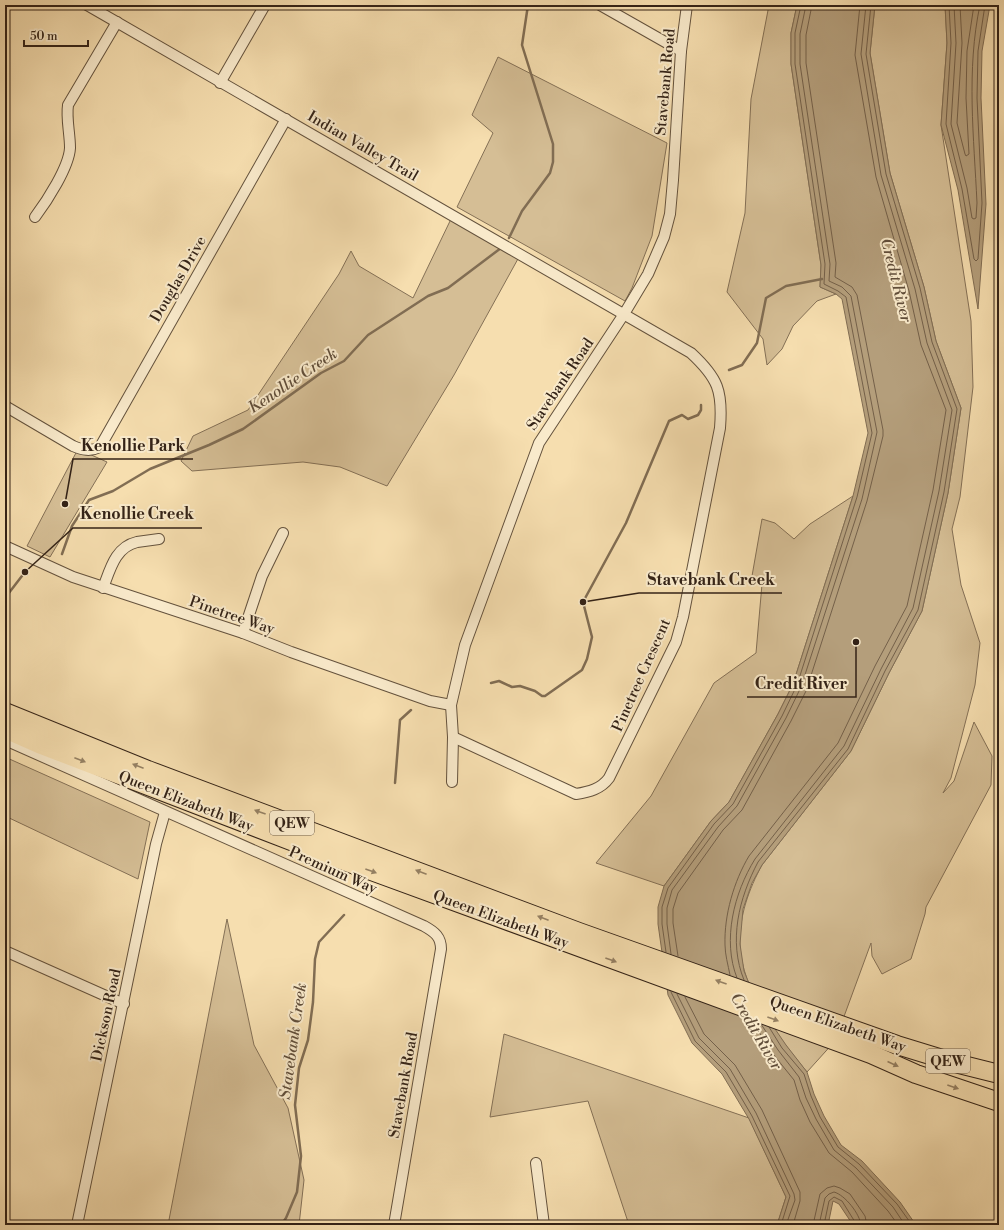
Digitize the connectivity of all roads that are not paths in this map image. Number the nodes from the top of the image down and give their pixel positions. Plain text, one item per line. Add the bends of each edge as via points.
1 (87, 5) edge
2 (265, 5) edge
3 (600, 5) edge
4 (687, 5) edge
5 (117, 22) junction
6 (681, 50) junction
7 (220, 82) junction
8 (286, 119) junction
9 (35, 217) dead end
10 (624, 314) junction
11 (5, 406) edge
12 (283, 533) dead end
13 (159, 539) dead end
14 (5, 546) edge
15 (103, 588) junction
16 (244, 633) junction
17 (451, 705) junction
18 (5, 712) edge
19 (5, 730) edge
20 (453, 737) junction
21 (5, 740) edge
22 (452, 782) dead end
23 (166, 812) junction
24 (577, 939) junction
25 (441, 949) joint
26 (5, 951) edge
27 (124, 1004) junction
28 (874, 1046) junction
29 (999, 1074) edge
30 (999, 1102) edge
31 (536, 1163) dead end
32 (77, 1225) edge
33 (394, 1225) edge
34 (544, 1225) edge

1 - 5 street, Indian Valley Trail
2 - 7 street
3 - 6 street
4 - 6 street, Stavebank Road
5 - 7 street, Indian Valley Trail
5 - 9 street via 68,105 70,150 67,162
6 - 10 street, Stavebank Road via 670,214 664,237 653,261
7 - 8 street, Indian Valley Trail
8 - 10 street, Indian Valley Trail
8 - 11 street, Douglas Drive via 100,447 93,451 82,450
10 - 17 street, Stavebank Road via 538,443 465,645
10 - 20 street, Pinetree Crescent via 691,353 704,365 714,377 722,410 688,596 676,642 603,786 576,794
12 - 16 street via 262,576
13 - 15 street via 136,542 119,552
14 - 15 street, Pinetree Way
15 - 16 street, Pinetree Way
16 - 17 street, Pinetree Way via 430,701
17 - 20 street, Stavebank Road
24 -> 18 highway, Queen Elizabeth Way / QEW
19 -> 24 highway, Queen Elizabeth Way / QEW via 317,851
20 - 22 street, Stavebank Road
21 - 23 street, Premium Way
23 - 25 street, Premium Way via 424,926 439,938
23 - 27 street, Dickson Road via 156,844
24 - 28 highway, Queen Elizabeth Way / QEW
25 - 33 street, Stavebank Road
26 - 27 street
27 - 32 street, Dickson Road
28 - 29 highway, Queen Elizabeth Way / QEW
28 -> 30 highway, Queen Elizabeth Way / QEW via 916,1074
31 - 34 street

